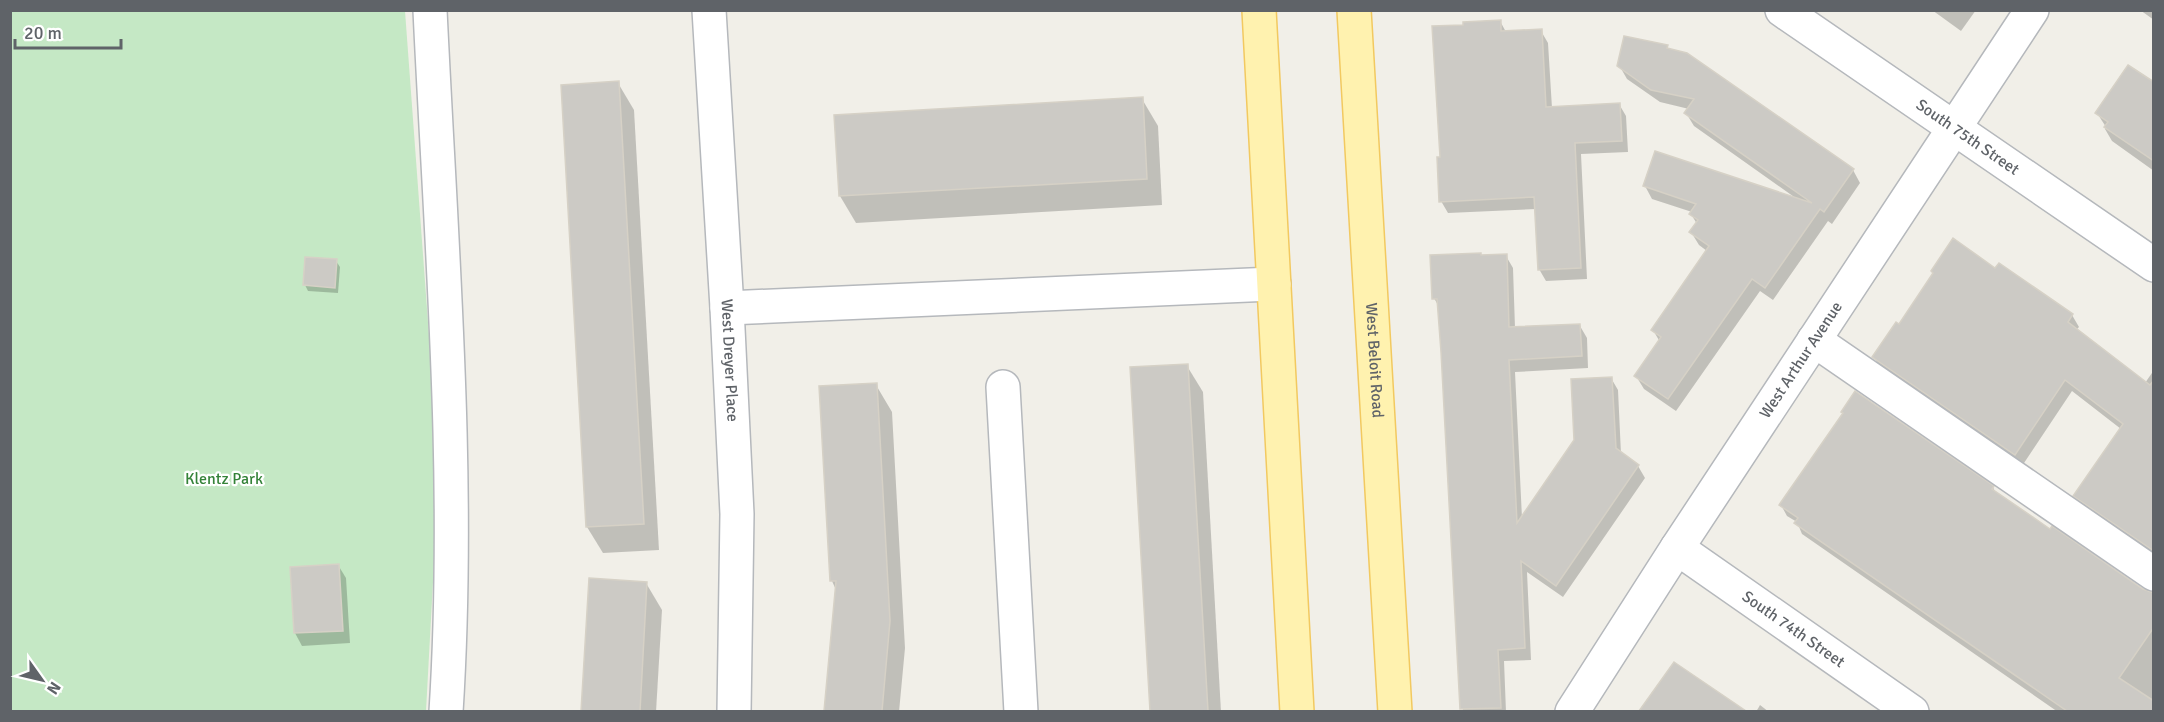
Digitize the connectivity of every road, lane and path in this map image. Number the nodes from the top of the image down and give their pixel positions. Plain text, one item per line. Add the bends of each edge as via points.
1 (430, 10) edge
2 (709, 10) edge
3 (1259, 10) edge
4 (1354, 10) edge
5 (1782, 10) edge
6 (2031, 10) edge
7 (1953, 126) junction
8 (2154, 265) edge
9 (1274, 284) junction
10 (727, 308) junction
11 (1814, 340) junction
12 (1003, 387) dead end
13 (1677, 548) junction
14 (2154, 573) edge
15 (446, 711) edge
16 (734, 711) edge
17 (1021, 711) edge
18 (1297, 711) edge
19 (1395, 711) edge
20 (1572, 711) edge
21 (1912, 711) edge

1 - 15 street via 452,530 452,624
2 - 10 street, West Dreyer Place
3 - 9 main road
4 - 19 main road, West Beloit Road
5 - 7 street, South 75th Street
6 - 7 street, West Arthur Avenue
7 - 8 street, South 75th Street
7 - 11 street, West Arthur Avenue
9 - 10 street
9 - 18 main road
10 - 16 street, West Dreyer Place via 737,514
11 - 13 street, West Arthur Avenue
11 - 14 street
12 - 17 street
13 - 20 street, West Arthur Avenue
13 - 21 street, South 74th Street

